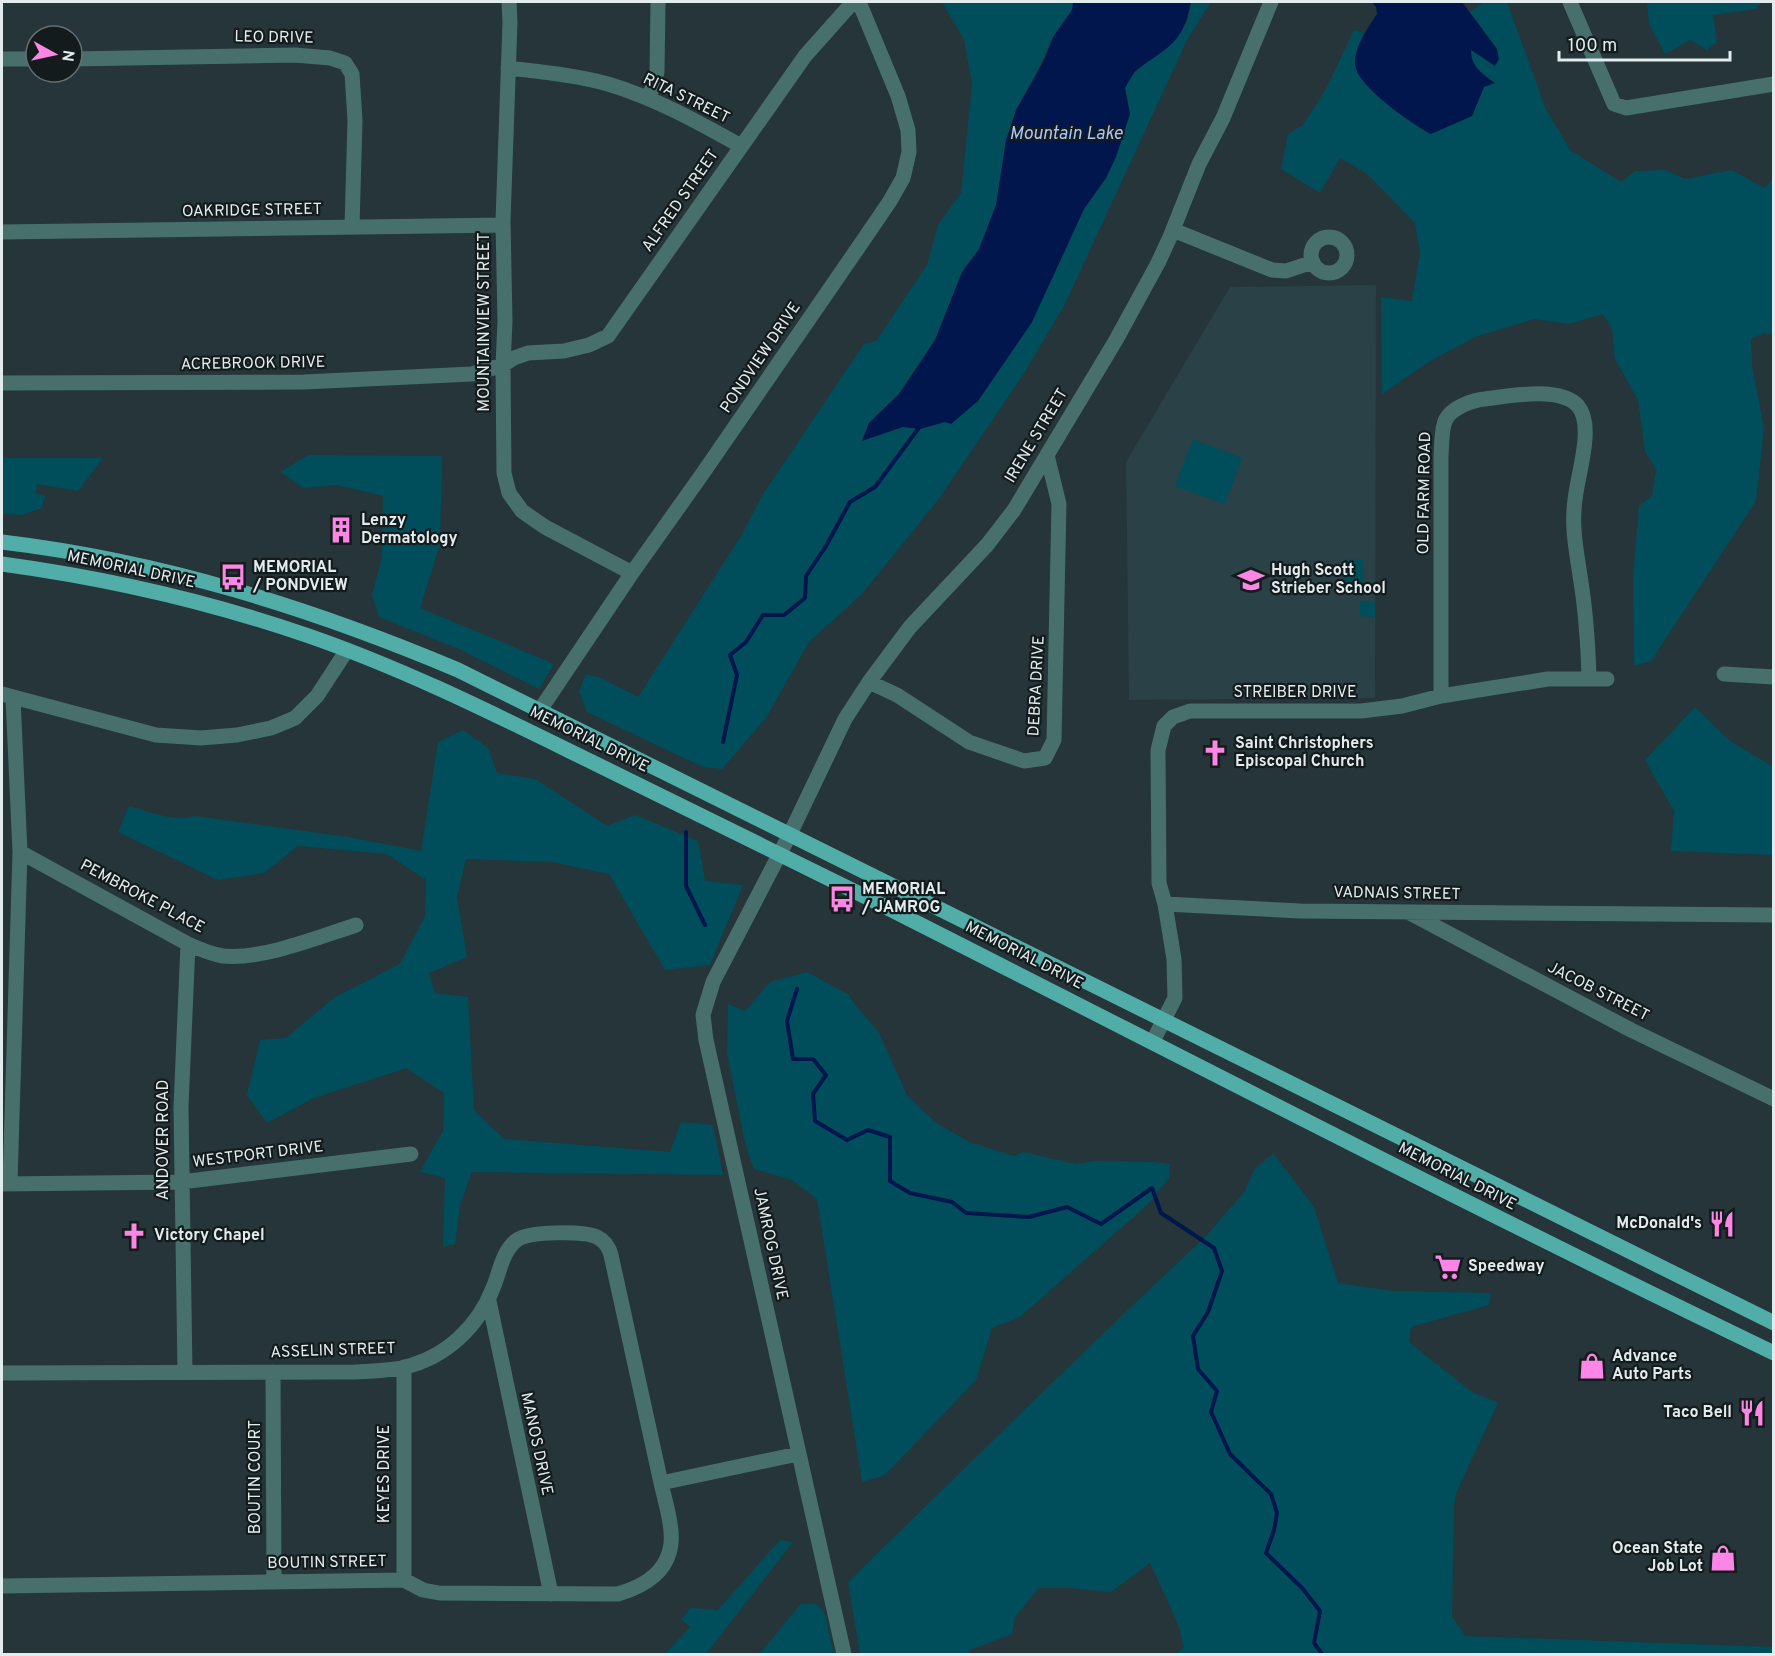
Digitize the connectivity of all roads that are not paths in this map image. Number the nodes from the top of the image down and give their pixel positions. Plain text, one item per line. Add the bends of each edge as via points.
1 (509, 2) edge
2 (658, 2) edge
3 (854, 2) edge
4 (859, 2) edge
5 (1271, 2) edge
6 (1570, 2) edge
7 (2, 59) edge
8 (24, 59) edge
9 (84, 59) edge
10 (508, 69) junction
11 (1773, 84) edge
12 (649, 98) junction
13 (741, 146) junction
14 (503, 225) junction
15 (352, 226) junction
16 (1173, 230) junction
17 (2, 232) edge
18 (1313, 262) dead end
19 (503, 365) junction
20 (2, 383) edge
21 (1047, 456) junction
22 (2, 542) edge
23 (2, 564) edge
24 (632, 573) junction
25 (347, 650) junction
26 (1724, 674) dead end
27 (1773, 677) edge
28 (1589, 678) junction
29 (1607, 679) dead end
30 (869, 682) junction
31 (7, 696) edge
32 (1441, 696) junction
33 (540, 710) junction
34 (790, 834) junction
35 (20, 852) junction
36 (780, 854) junction
37 (1165, 904) junction
38 (1409, 912) junction
39 (1773, 915) edge
40 (356, 925) dead end
41 (188, 944) junction
42 (1163, 1020) junction
43 (1153, 1041) junction
44 (1773, 1099) edge
45 (411, 1154) dead end
46 (181, 1182) junction
47 (6, 1184) edge
48 (489, 1301) junction
49 (1754, 1313) junction
50 (1773, 1323) edge
51 (1745, 1340) junction
52 (1773, 1353) edge
53 (404, 1367) junction
54 (185, 1372) junction
55 (273, 1372) junction
56 (2, 1373) edge
57 (798, 1454) junction
58 (661, 1483) junction
59 (404, 1580) junction
60 (274, 1582) junction
61 (2, 1586) edge
62 (551, 1594) junction
63 (844, 1654) edge

1 - 10 street, MOUNTAINVIEW STREET
2 - 12 street via 657,72
3 - 13 street, ALFRED STREET via 805,56
4 - 24 street, PONDVIEW DRIVE via 908,130 909,152 903,178
5 - 16 street, IRENE STREET
6 - 11 street via 1614,104 1626,108
7 - 8 street
9 - 15 street, LEO DRIVE via 295,54 345,63 352,74 355,120
10 - 12 street, RITA STREET via 606,83
10 - 14 street, MOUNTAINVIEW STREET
12 - 13 street, RITA STREET
13 - 19 street, ALFRED STREET via 608,336 564,351 528,353
14 - 15 street, OAKRIDGE STREET
14 - 19 street, MOUNTAINVIEW STREET
15 - 17 street, OAKRIDGE STREET
16 - 18 street via 1272,270 1286,271
16 - 21 street, IRENE STREET via 1138,301
19 - 20 street, ACREBROOK DRIVE via 472,374 304,382
19 - 24 street, MOUNTAINVIEW STREET via 504,473 509,493 522,511 545,527
21 - 30 street, IRENE STREET via 987,545 910,627
21 - 30 street, DEBRA DRIVE via 1059,504 1054,740 1045,758 1024,762 969,742 897,695
22 - 33 main road, MEMORIAL DRIVE via 139,565 276,601 412,651
23 - 25 main road, MEMORIAL DRIVE via 183,598
24 - 33 street, PONDVIEW DRIVE
25 - 31 street via 317,696 295,718 237,735 156,735
25 - 36 main road, MEMORIAL DRIVE via 464,700
26 - 27 street
28 - 29 street, STREIBER DRIVE
28 - 32 street, STREIBER DRIVE via 1548,679
28 - 32 street, OLD FARM ROAD via 1573,521 1585,423 1579,407 1568,399 1535,394 1498,397 1476,400 1445,420 1441,455
30 - 34 street, IRENE STREET via 845,719
31 - 35 street
32 - 37 street, STREIBER DRIVE via 1361,711 1190,711 1173,717 1164,726 1158,750 1159,883
33 - 34 main road, MEMORIAL DRIVE
34 - 36 street, IRENE STREET
34 - 42 main road, MEMORIAL DRIVE
35 - 41 street, PEMBROKE PLACE
35 - 47 street
36 - 43 main road, MEMORIAL DRIVE
36 - 57 street, JAMROG DRIVE via 712,982 703,1015
37 - 38 street, VADNAIS STREET
37 - 42 street via 1174,959 1175,998
38 - 39 street, VADNAIS STREET
38 - 44 street, JACOB STREET via 1631,1030
40 - 41 street, PEMBROKE PLACE via 242,956 216,955
41 - 46 street, ANDOVER ROAD
42 - 43 street
42 - 49 main road, MEMORIAL DRIVE
43 - 51 main road, MEMORIAL DRIVE via 1457,1198
45 - 46 street, WESTPORT DRIVE
46 - 47 street, WESTPORT DRIVE
46 - 54 street, ANDOVER ROAD
48 - 53 street, ASSELIN STREET via 472,1326 450,1345 435,1356
48 - 58 street, ASSELIN STREET via 505,1255 519,1238 543,1233 575,1234 598,1237 607,1245
48 - 62 street, MANOS DRIVE
49 - 50 main road, MEMORIAL DRIVE
49 - 51 main road
51 - 52 main road, MEMORIAL DRIVE
53 - 55 street, ASSELIN STREET via 355,1372
53 - 59 street, KEYES DRIVE
54 - 55 street, ASSELIN STREET
54 - 56 street, ASSELIN STREET
55 - 60 street, BOUTIN COURT
57 - 58 street
57 - 63 street, JAMROG DRIVE
58 - 62 street, BOUTIN STREET via 672,1546 658,1571 635,1588 618,1594
59 - 60 street, BOUTIN STREET
59 - 62 street, BOUTIN STREET via 439,1593
60 - 61 street, BOUTIN STREET

